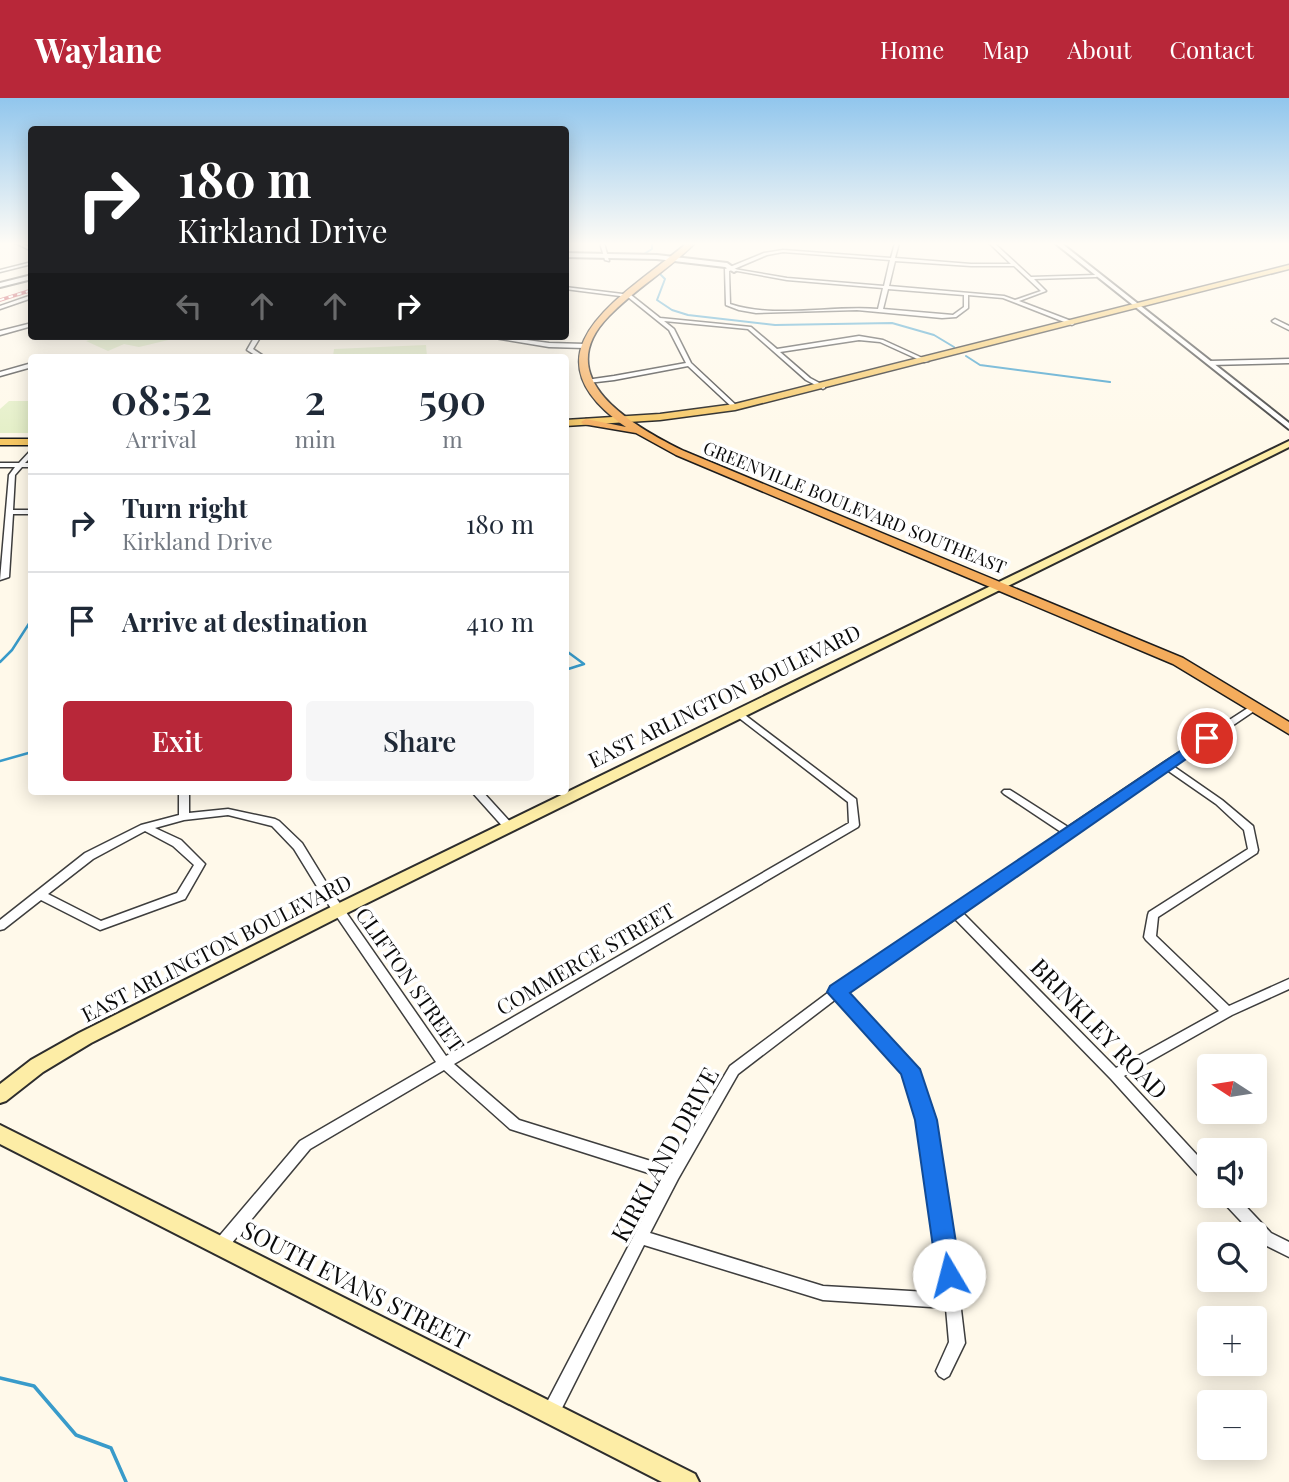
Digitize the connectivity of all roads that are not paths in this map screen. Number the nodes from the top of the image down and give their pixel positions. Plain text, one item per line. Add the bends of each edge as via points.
1 (616, 308) edge
2 (645, 308) edge
3 (740, 308) edge
4 (881, 308) edge
5 (966, 308) edge
6 (1034, 308) edge
7 (1130, 308) edge
8 (1138, 308) edge
9 (880, 311) junction
10 (661, 319) junction
11 (1275, 321) dead end
12 (1072, 323) junction
13 (28, 325) edge
14 (1289, 328) edge
15 (0, 333) edge
16 (256, 340) edge
17 (513, 340) edge
18 (584, 346) junction
19 (777, 351) junction
20 (257, 354) edge
21 (1289, 360) edge
22 (926, 361) junction
23 (1210, 363) junction
24 (689, 364) junction
25 (28, 367) edge
26 (0, 374) edge
27 (588, 381) junction
28 (823, 387) junction
29 (735, 407) junction
30 (621, 419) junction
31 (586, 422) junction
32 (569, 423) edge
33 (1289, 427) edge
34 (640, 432) junction
35 (0, 442) edge
36 (28, 442) edge
37 (1289, 444) edge
38 (28, 455) edge
39 (0, 465) edge
40 (18, 465) junction
41 (28, 465) edge
42 (9, 512) junction
43 (28, 512) edge
44 (3, 578) edge
45 (999, 585) junction
46 (1254, 707) junction
47 (738, 714) junction
48 (1289, 729) edge
49 (1166, 765) junction
50 (1007, 792) dead end
51 (184, 795) edge
52 (480, 795) edge
53 (184, 817) junction
54 (145, 827) junction
55 (509, 827) junction
56 (1068, 832) junction
57 (39, 894) junction
58 (339, 909) junction
59 (956, 913) junction
60 (0, 926) edge
61 (1289, 984) edge
62 (837, 992) junction
63 (1228, 1012) junction
64 (443, 1062) junction
65 (1115, 1075) junction
66 (0, 1095) edge
67 (0, 1134) edge
68 (1197, 1164) edge
69 (673, 1174) junction
70 (1238, 1208) edge
71 (641, 1237) junction
72 (221, 1245) junction
73 (1289, 1250) edge
74 (953, 1301) junction
75 (944, 1371) dead end
76 (551, 1412) junction
77 (687, 1482) edge

1 - 18 highway via 600,321
2 - 10 street
3 - 9 street
4 - 9 street
5 - 9 street via 954,316
6 - 12 street
7 - 12 main road
8 - 23 street
10 - 19 street via 749,328
10 - 24 street
11 - 14 street
12 - 22 main road
13 - 15 street
16 - 20 street via 250,350
17 - 18 street
18 - 27 highway
19 - 22 street via 859,338 881,341
19 - 28 street
21 - 23 street
22 - 28 main road
23 - 33 street
24 - 27 street via 650,369 617,380
24 - 29 street
25 - 26 street
27 - 30 highway, GREENVILLE BOULEVARD SOUTHEAST
28 - 29 main road
29 - 30 main road
30 - 31 main road
30 - 34 highway, GREENVILLE BOULEVARD SOUTHEAST
31 - 32 main road
31 - 34 highway
34 - 45 highway, GREENVILLE BOULEVARD SOUTHEAST via 691,458
35 - 36 main road
37 - 45 main road, EAST ARLINGTON BOULEVARD
38 - 40 street
39 - 40 street
40 - 41 street
40 - 42 street via 12,475
42 - 43 street
42 - 44 street
45 - 46 highway, GREENVILLE BOULEVARD SOUTHEAST via 1178,661
45 - 47 main road, EAST ARLINGTON BOULEVARD
46 - 48 highway, GREENVILLE BOULEVARD SOUTHEAST
46 - 49 street, KIRKLAND DRIVE
47 - 55 main road, EAST ARLINGTON BOULEVARD
47 - 64 street, COMMERCE STREET via 853,801 854,825
49 - 56 street, KIRKLAND DRIVE
49 - 63 street via 1249,829 1254,850 1153,915 1150,937
50 - 56 street
51 - 53 street
52 - 55 street
53 - 54 street, CLIFTON STREET
53 - 58 street, CLIFTON STREET via 228,811 275,823 298,846
54 - 57 street, CLIFTON STREET via 89,856
54 - 57 street via 177,843 200,864 181,896 100,926
55 - 58 main road, EAST ARLINGTON BOULEVARD
56 - 59 street, KIRKLAND DRIVE
57 - 60 street, CLIFTON STREET
58 - 64 street, CLIFTON STREET
58 - 66 main road, EAST ARLINGTON BOULEVARD via 85,1038
59 - 62 street, KIRKLAND DRIVE
59 - 65 street, BRINKLEY ROAD
61 - 63 street
62 - 69 street, KIRKLAND DRIVE via 734,1070
62 - 74 street via 910,1069 926,1120
63 - 65 street
64 - 69 street, CLIFTON STREET via 515,1125
64 - 72 street, COMMERCE STREET via 305,1145
65 - 68 street, BRINKLEY ROAD
67 - 72 main road, SOUTH EVANS STREET
69 - 71 street, KIRKLAND DRIVE
70 - 73 street via 1266,1238
71 - 74 street via 823,1293
71 - 76 street, KIRKLAND DRIVE
72 - 76 main road, SOUTH EVANS STREET
74 - 75 street via 957,1343
76 - 77 main road, SOUTH EVANS STREET

